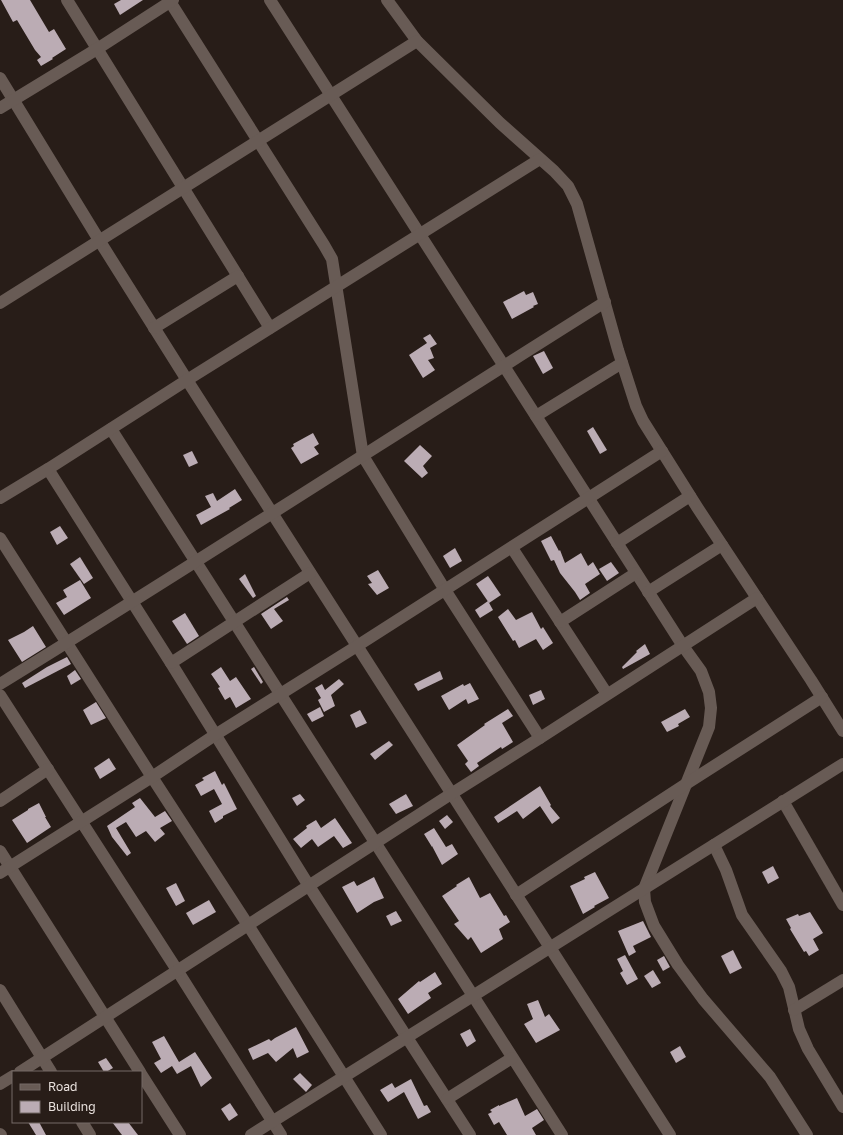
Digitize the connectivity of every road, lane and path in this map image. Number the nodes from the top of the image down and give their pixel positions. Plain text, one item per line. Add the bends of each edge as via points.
1 (67, 0) edge
2 (270, 0) edge
3 (387, 0) edge
4 (171, 1) edge
5 (417, 41) junction
6 (97, 49) junction
7 (0, 78) edge
8 (331, 95) junction
9 (14, 99) junction
10 (0, 108) edge
11 (258, 141) junction
12 (540, 159) junction
13 (183, 188) junction
14 (420, 235) junction
15 (99, 240) junction
16 (238, 276) junction
17 (335, 288) junction
18 (605, 302) junction
19 (0, 303) edge
20 (154, 328) junction
21 (270, 328) junction
22 (622, 362) junction
23 (504, 365) junction
24 (187, 380) junction
25 (536, 416) junction
26 (111, 429) junction
27 (662, 451) junction
28 (363, 456) junction
29 (48, 469) junction
30 (690, 496) junction
31 (0, 498) edge
32 (589, 499) junction
33 (272, 513) junction
34 (0, 538) edge
35 (617, 543) junction
36 (722, 545) junction
37 (512, 548) junction
38 (196, 561) junction
39 (636, 572) junction
40 (310, 573) junction
41 (445, 590) junction
42 (648, 592) junction
43 (757, 598) junction
44 (132, 602) junction
45 (234, 622) junction
46 (560, 622) junction
47 (66, 643) junction
48 (357, 646) junction
49 (683, 646) junction
50 (171, 663) junction
51 (0, 684) edge
52 (607, 694) junction
53 (0, 695) edge
54 (281, 695) junction
55 (822, 697) junction
56 (843, 731) edge
57 (215, 735) junction
58 (540, 738) junction
59 (843, 764) edge
60 (48, 769) junction
61 (152, 777) junction
62 (686, 784) junction
63 (451, 794) junction
64 (0, 801) edge
65 (783, 801) junction
66 (82, 822) junction
67 (376, 843) junction
68 (714, 845) junction
69 (0, 851) edge
70 (5, 870) edge
71 (309, 886) junction
72 (644, 889) junction
73 (516, 895) junction
74 (843, 905) edge
75 (248, 925) junction
76 (549, 947) junction
77 (177, 970) junction
78 (843, 980) edge
79 (0, 990) edge
80 (474, 996) junction
81 (794, 1010) junction
82 (105, 1018) junction
83 (406, 1037) junction
84 (42, 1058) junction
85 (512, 1058) junction
86 (22, 1071) edge
87 (50, 1071) edge
88 (139, 1071) edge
89 (142, 1076) edge
90 (344, 1076) junction
91 (12, 1077) edge
92 (0, 1084) edge
93 (447, 1099) junction
94 (843, 1107) edge
95 (272, 1121) junction
96 (83, 1123) edge
97 (90, 1135) edge
98 (180, 1135) edge
99 (251, 1135) edge
100 (281, 1135) edge
101 (381, 1135) edge
102 (470, 1135) edge
103 (562, 1135) edge
104 (670, 1135) edge
105 (807, 1135) edge

1 - 6 street
2 - 8 street
3 - 5 street
4 - 6 street
4 - 11 street
5 - 8 street
5 - 12 street
6 - 9 street
6 - 13 street
7 - 9 street
8 - 11 street
8 - 14 street
9 - 10 street
9 - 15 street
11 - 13 street
11 - 17 street via 332,259
12 - 14 street
12 - 18 street via 568,186 577,204
13 - 15 street
13 - 16 street
14 - 17 street
14 - 23 street
15 - 19 street
15 - 20 street
16 - 20 street
16 - 21 street
17 - 21 street
17 - 28 street
18 - 22 street
18 - 23 street
20 - 24 street
21 - 24 street
22 - 25 street
22 - 27 street via 636,406
23 - 25 street
23 - 28 street
24 - 26 street
24 - 33 street
25 - 32 street
26 - 29 street
26 - 38 street
27 - 30 street
27 - 32 street
28 - 33 street
28 - 41 street
29 - 31 street
29 - 44 street
30 - 35 street
30 - 36 street
32 - 35 street
32 - 37 street
33 - 38 street
33 - 40 street
34 - 47 street
35 - 39 street
36 - 42 street
36 - 43 street
37 - 41 street
37 - 46 street
38 - 44 street
38 - 45 street
39 - 42 street
39 - 46 street
40 - 45 street
40 - 48 street
41 - 48 street
41 - 58 street
42 - 49 street
43 - 49 street
43 - 55 street
44 - 47 street
44 - 50 street
45 - 50 street
45 - 54 street
46 - 52 street
47 - 51 street
47 - 61 street
48 - 54 street
48 - 63 street
49 - 52 street
49 - 62 street via 701,671 709,692 711,708 709,727
50 - 57 street
52 - 58 street
53 - 60 street
54 - 57 street
54 - 67 street
55 - 56 street
55 - 62 street
57 - 61 street
57 - 71 street
58 - 63 street
59 - 65 street
60 - 64 street
60 - 66 street
61 - 66 street
61 - 75 street
62 - 72 street
62 - 73 street
63 - 67 street
63 - 73 street
65 - 68 street
65 - 74 street
66 - 70 street
66 - 77 street
67 - 71 street
67 - 80 street
68 - 72 street
68 - 81 street via 742,915 784,976
69 - 70 street
70 - 82 street
71 - 75 street
71 - 83 street
72 - 76 street
72 - 105 street via 645,902 654,926 678,965 703,999 770,1077
73 - 76 street
75 - 77 street
75 - 90 street
76 - 80 street
76 - 104 street
77 - 82 street
77 - 95 street
78 - 81 street
79 - 84 street
80 - 83 street
80 - 85 street
81 - 94 street via 808,1048
82 - 84 street
82 - 88 street
83 - 90 street
83 - 93 street
84 - 86 street
84 - 87 street
85 - 93 street
85 - 103 street
89 - 98 street
90 - 95 street
90 - 101 street
91 - 92 street
93 - 102 street
95 - 99 street
95 - 100 street
96 - 97 street

